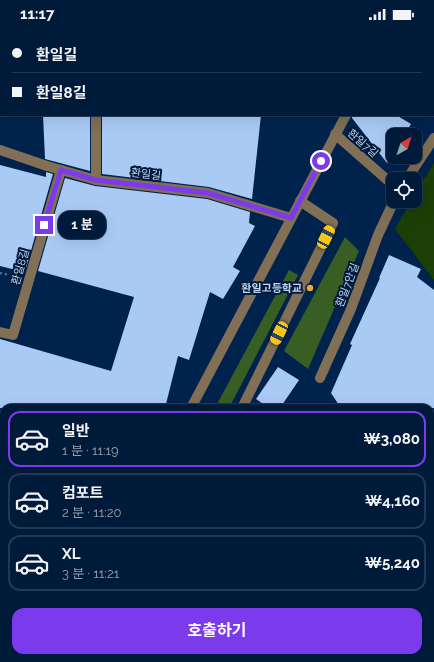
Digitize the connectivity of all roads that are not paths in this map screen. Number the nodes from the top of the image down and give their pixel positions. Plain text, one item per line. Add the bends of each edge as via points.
1 (96, 116) edge
2 (345, 116) edge
3 (335, 134) junction
4 (434, 138) edge
5 (0, 150) edge
6 (61, 170) junction
7 (412, 172) edge
8 (386, 179) edge
9 (96, 180) junction
10 (300, 201) junction
11 (391, 208) edge
12 (291, 218) junction
13 (0, 332) edge
14 (320, 378) dead end
15 (193, 404) edge
16 (244, 404) edge

1 - 9 street
2 - 3 street
3 - 8 street, 환일7길
3 - 10 street
4 - 7 street
5 - 6 street, 환일길
6 - 9 street, 환일길
6 - 13 street, 환일8길 via 13,335
9 - 12 street, 환일길 via 208,193
10 - 12 street
10 - 16 street via 333,223
11 - 14 street, 환일7안길 via 351,309
12 - 15 street

